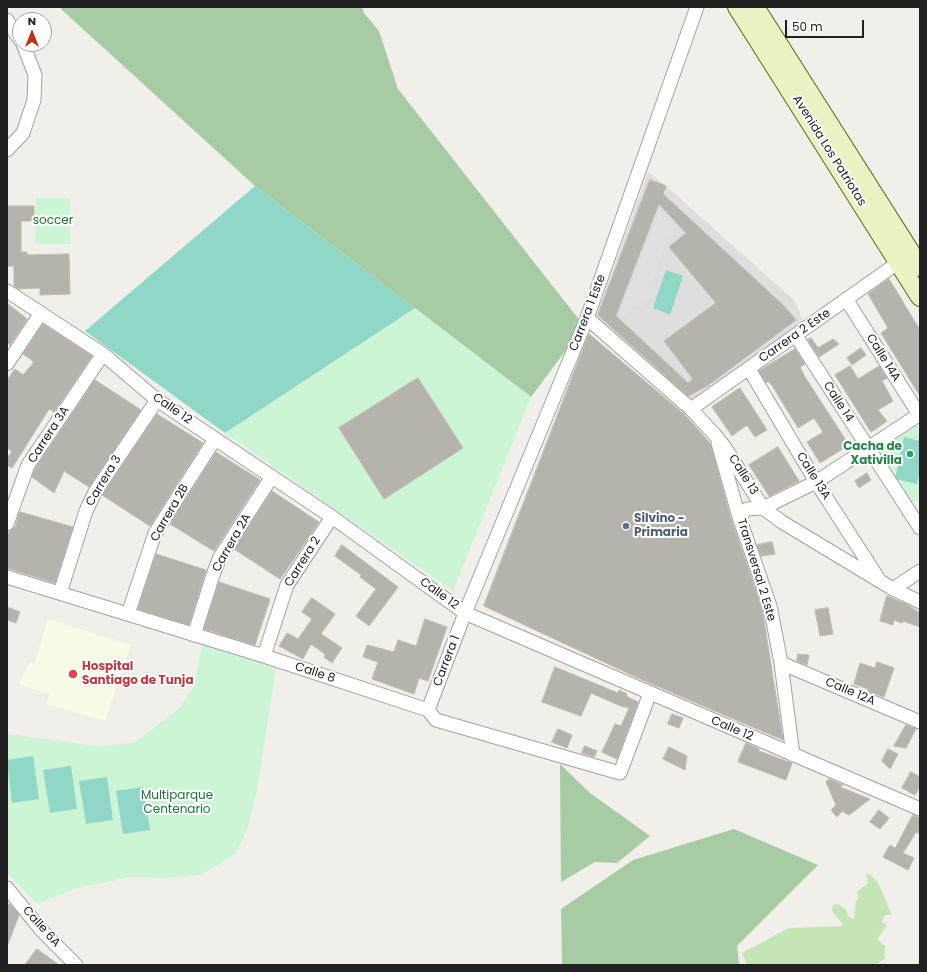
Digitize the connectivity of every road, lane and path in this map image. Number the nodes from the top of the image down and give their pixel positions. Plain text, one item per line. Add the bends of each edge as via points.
1 (697, 7) edge
2 (737, 7) edge
3 (755, 7) edge
4 (26, 52) edge
5 (7, 150) edge
6 (898, 262) junction
7 (920, 267) edge
8 (7, 291) edge
9 (920, 296) edge
10 (846, 299) junction
11 (41, 313) junction
12 (587, 318) junction
13 (796, 336) junction
14 (103, 354) junction
15 (7, 364) edge
16 (748, 369) junction
17 (157, 400) junction
18 (691, 409) junction
19 (920, 415) edge
20 (715, 435) junction
21 (214, 439) junction
22 (868, 448) junction
23 (271, 478) junction
24 (816, 482) junction
25 (764, 508) junction
26 (332, 517) junction
27 (740, 517) junction
28 (7, 524) edge
29 (920, 528) edge
30 (920, 571) edge
31 (7, 577) edge
32 (880, 581) junction
33 (893, 589) junction
34 (60, 593) junction
35 (920, 602) edge
36 (465, 613) junction
37 (128, 614) junction
38 (194, 635) junction
39 (264, 656) junction
40 (780, 663) junction
41 (650, 693) junction
42 (428, 710) junction
43 (920, 722) edge
44 (793, 755) junction
45 (920, 809) edge
46 (7, 888) edge
47 (76, 965) edge

1 - 12 street, Carrera 1 Este
2 - 6 main road, Avenida Los Patriotas
3 - 7 main road, Avenida Los Patriotas
4 - 5 street via 35,75 34,100 23,133
6 - 9 main road, Avenida Los Patriotas
6 - 10 street, Carrera 2 Este
8 - 11 street, Calle 12
10 - 13 street, Carrera 2 Este
10 - 19 street, Calle 14A
11 - 14 street, Calle 12
11 - 15 street
12 - 18 street, Calle 13
12 - 36 street, Carrera 1 Este
13 - 16 street, Carrera 2 Este
13 - 22 street, Calle 14
14 - 17 street, Calle 12
14 - 28 street, Carrera 3A via 28,465
16 - 18 street, Carrera 2 Este
16 - 24 street, Calle 13A
17 - 21 street, Calle 12
17 - 34 street, Carrera 3 via 95,492 86,511
18 - 20 street, Calle 13
19 - 22 street
20 - 25 street, Calle 13
20 - 27 street, Transversal 2 Este
21 - 23 street, Calle 12
21 - 37 street, Carrera 2B via 155,533
22 - 24 street
22 - 29 street, Calle 14
23 - 26 street, Calle 12
23 - 38 street, Carrera 2A via 220,557
24 - 25 street
24 - 32 street, Calle 13A
25 - 27 street via 747,509
25 - 32 street, Calle 13 via 782,522
26 - 36 street, Calle 12
26 - 39 street, Carrera 2 via 287,585
27 - 40 street, Transversal 2 Este via 770,606
30 - 33 street
31 - 34 street, Calle 8
32 - 33 street, Calle 13
33 - 35 street, Calle 13
34 - 37 street, Calle 8
36 - 41 street, Calle 12
36 - 42 street, Carrera 1
37 - 38 street, Calle 8
38 - 39 street, Calle 8
39 - 42 street, Calle 8
40 - 43 street, Calle 12A
40 - 44 street, Transversal 2 Este
41 - 42 street, Calle 8 via 620,773 436,720
41 - 44 street, Calle 12
44 - 45 street, Calle 12
46 - 47 street, Calle 6A via 43,932

